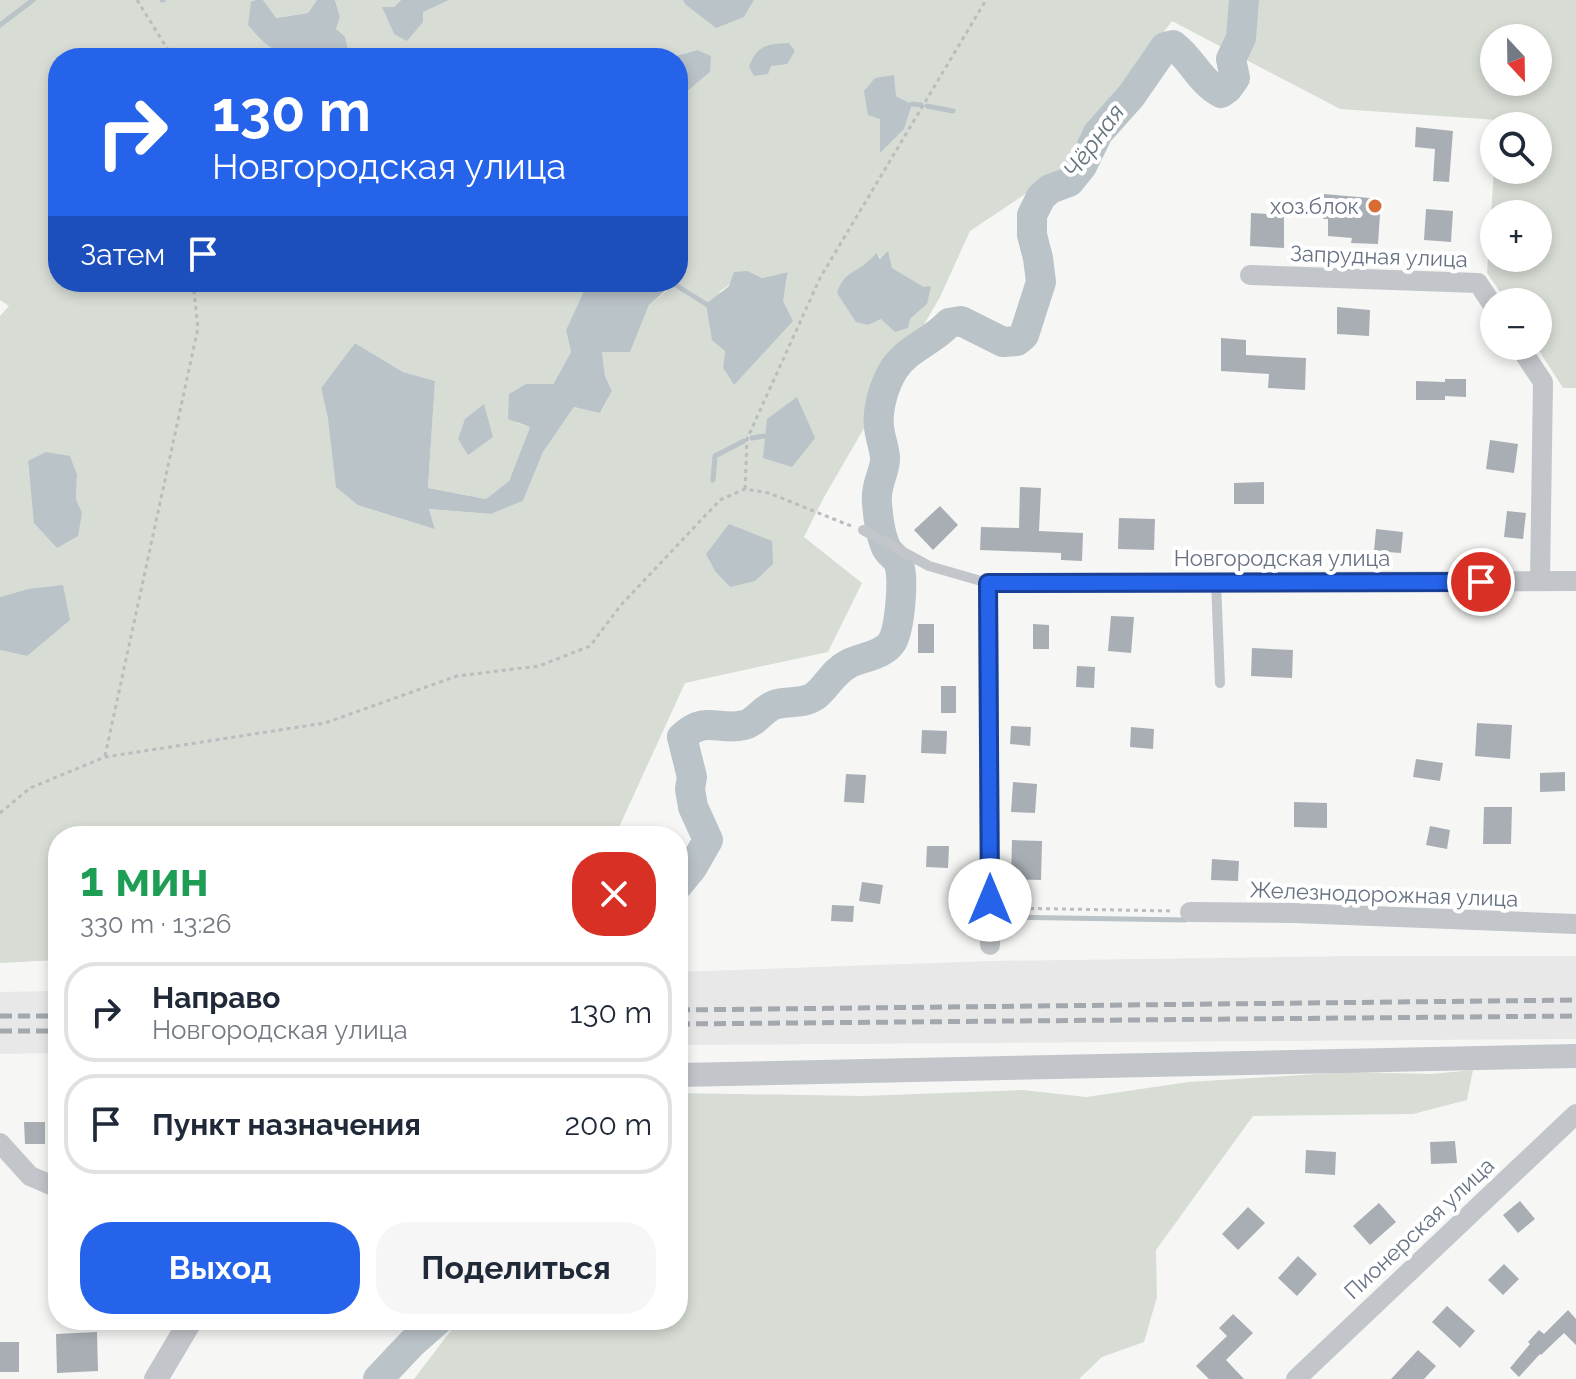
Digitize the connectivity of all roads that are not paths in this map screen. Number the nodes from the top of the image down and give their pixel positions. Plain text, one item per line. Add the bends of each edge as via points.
1 (1250, 275) dead end
2 (1481, 288) edge
3 (1528, 360) edge
4 (863, 530) road end
5 (1540, 581) junction
6 (1576, 581) edge
7 (1216, 582) junction
8 (988, 583) junction
9 (1220, 683) dead end
10 (1188, 909) road end
11 (1576, 924) edge
12 (990, 945) dead end
13 (1576, 1056) edge
14 (688, 1075) edge
15 (1576, 1114) edge
16 (0, 1143) edge
17 (48, 1184) edge
18 (185, 1330) edge
19 (156, 1379) edge
20 (1296, 1379) edge

1 - 2 street, Запрудная улица via 1478,283
3 - 5 street via 1543,382
4 - 8 lane via 929,566
5 - 6 street, Новгородская улица
5 - 7 street, Новгородская улица
7 - 8 street, Новгородская улица
7 - 9 lane
8 - 12 street
10 - 11 street, Железнодорожная улица
13 - 14 street
15 - 20 street, Пионерская улица
16 - 17 street via 30,1176
18 - 19 street

